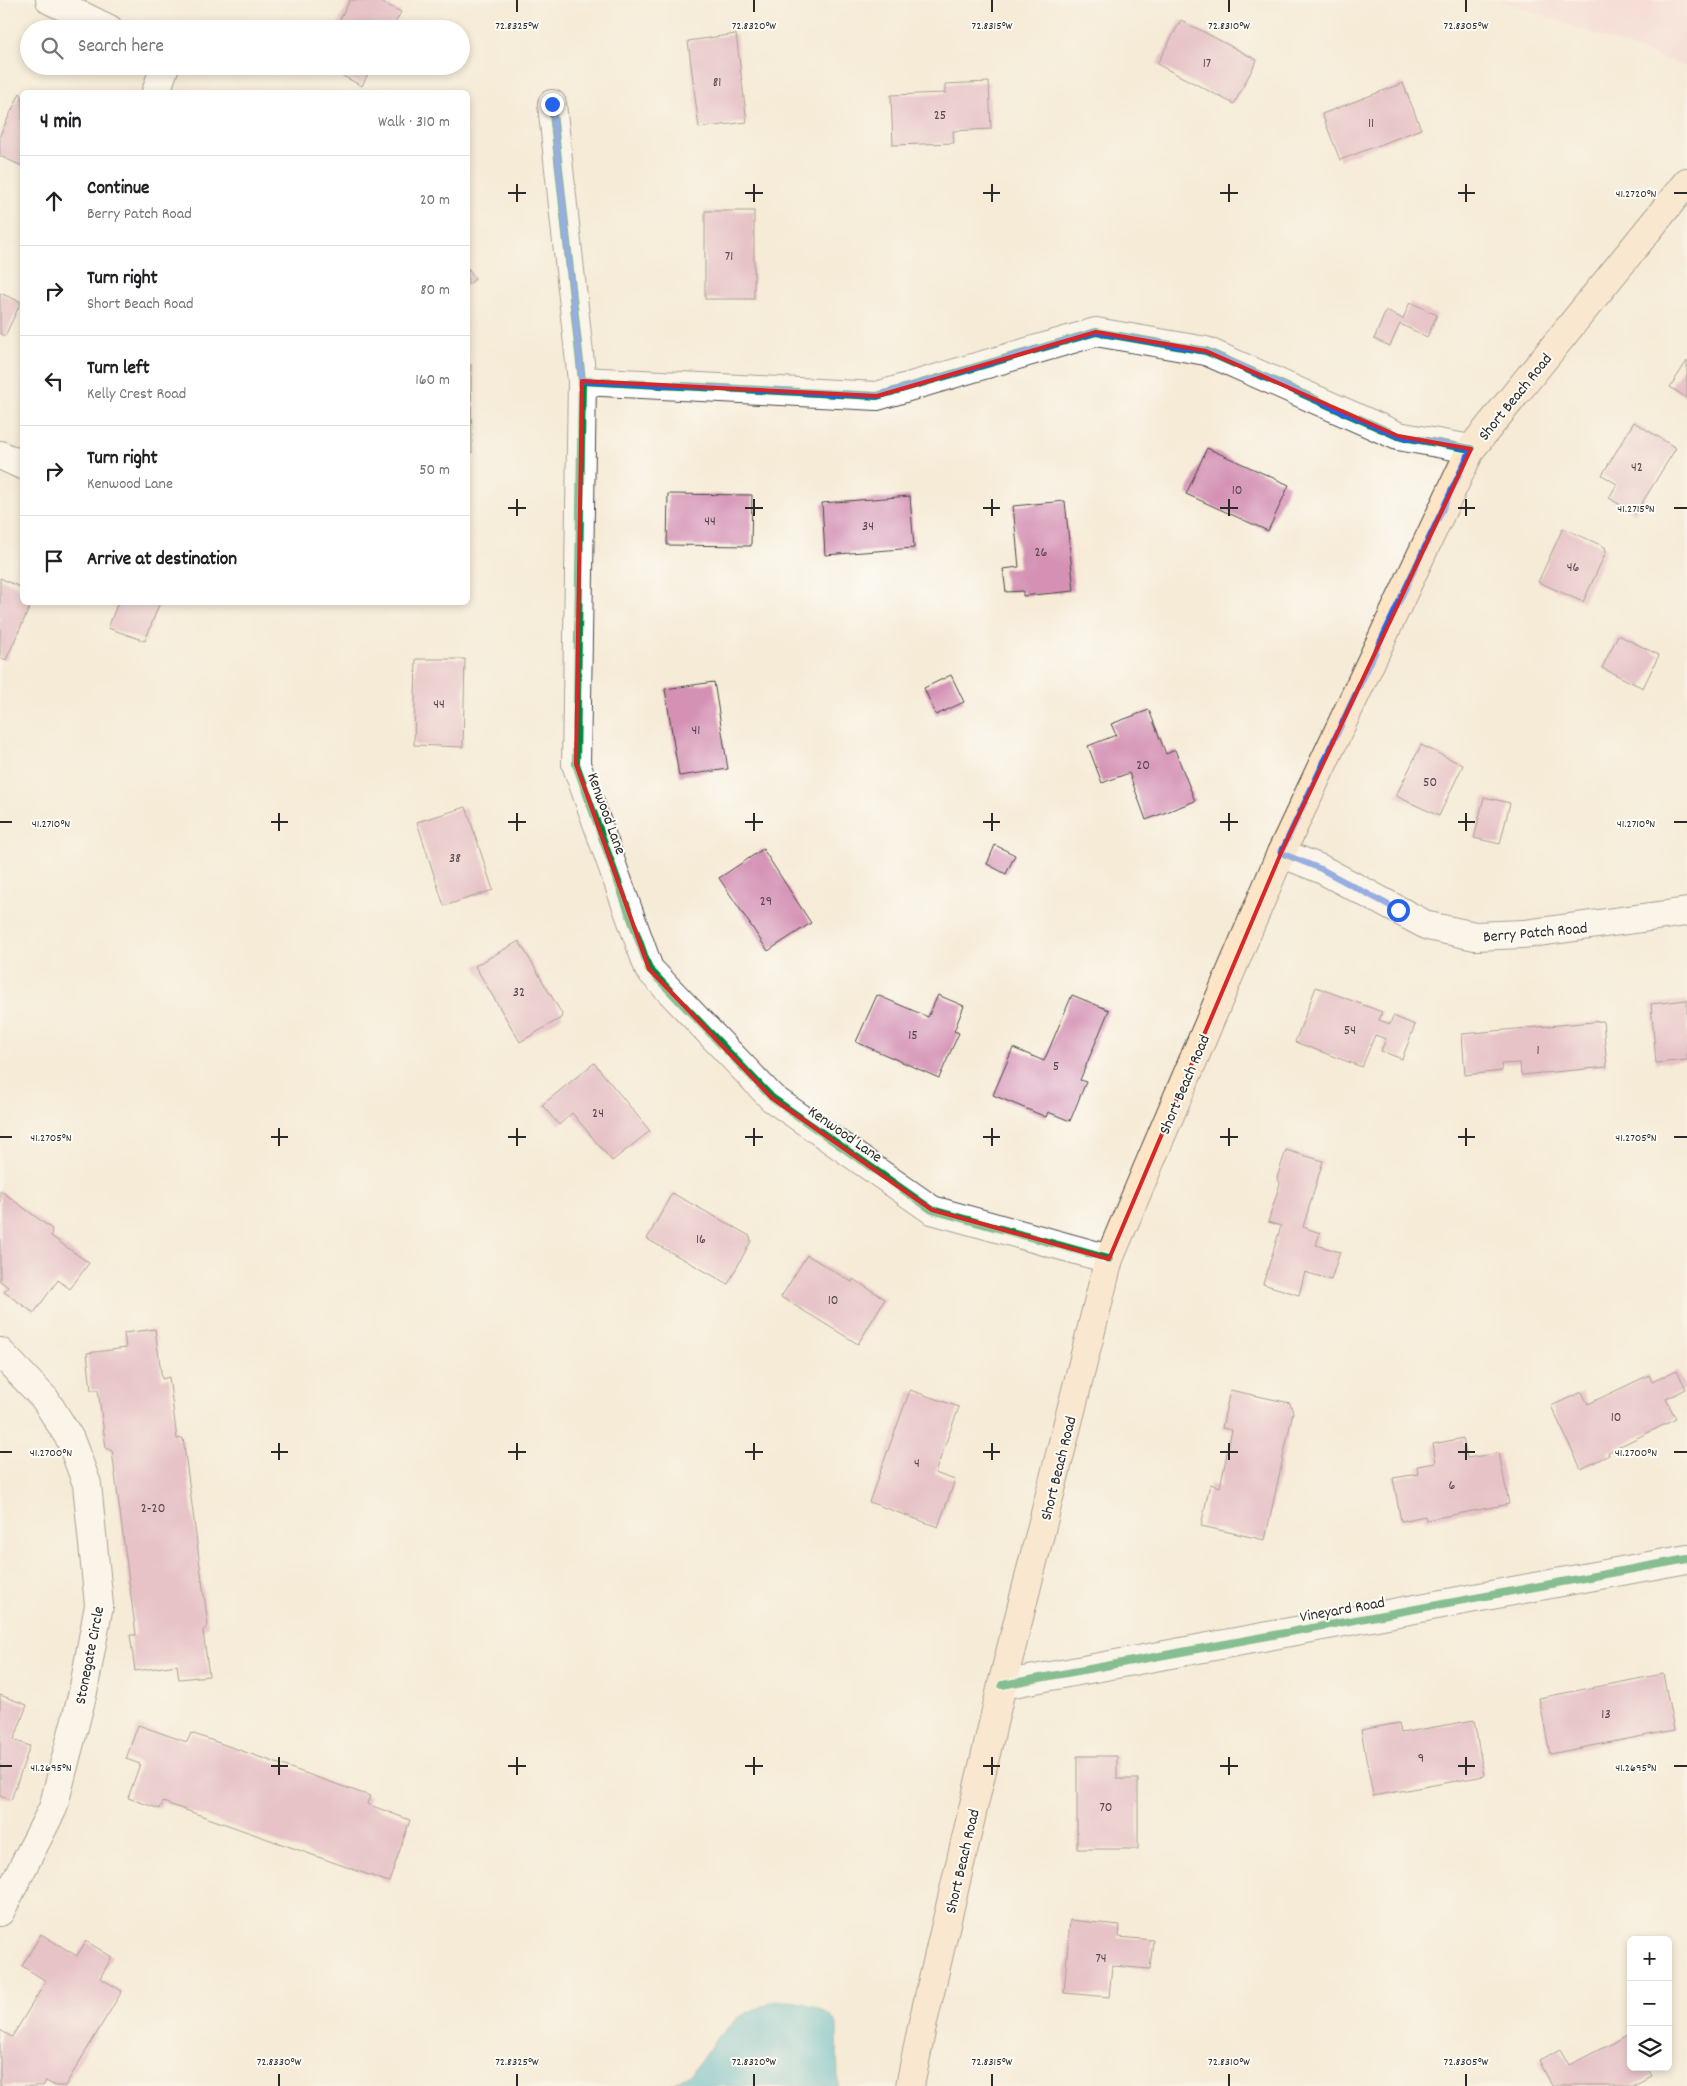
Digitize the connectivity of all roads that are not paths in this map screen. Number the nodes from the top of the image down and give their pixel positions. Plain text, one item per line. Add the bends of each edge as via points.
1 (50, 0) edge
2 (91, 20) edge
3 (162, 75) edge
4 (157, 90) edge
5 (552, 104) dead end
6 (1687, 182) edge
7 (582, 381) junction
8 (1471, 449) junction
9 (0, 455) edge
10 (20, 464) edge
11 (1281, 853) junction
12 (1687, 912) edge
13 (1109, 1259) junction
14 (0, 1352) edge
15 (1687, 1559) edge
16 (1002, 1685) junction
17 (0, 1912) edge
18 (910, 2086) edge

1 - 2 street
3 - 4 street
5 - 7 street, Kenwood Lane
6 - 8 main road, Short Beach Road
7 - 8 street via 877,396 1096,332 1206,351 1398,436
7 - 13 street, Kenwood Lane via 576,764 649,969 772,1098 932,1210
8 - 11 main road, Short Beach Road
9 - 10 street
11 - 12 street, Berry Patch Road via 1321,869 1428,926 1475,936 1524,934
11 - 13 main road, Short Beach Road
13 - 16 main road, Short Beach Road
14 - 17 street, Stonegate Circle via 45,1399 70,1439 87,1484 99,1605 83,1692 53,1808
15 - 16 street, Vineyard Road
16 - 18 main road, Short Beach Road

